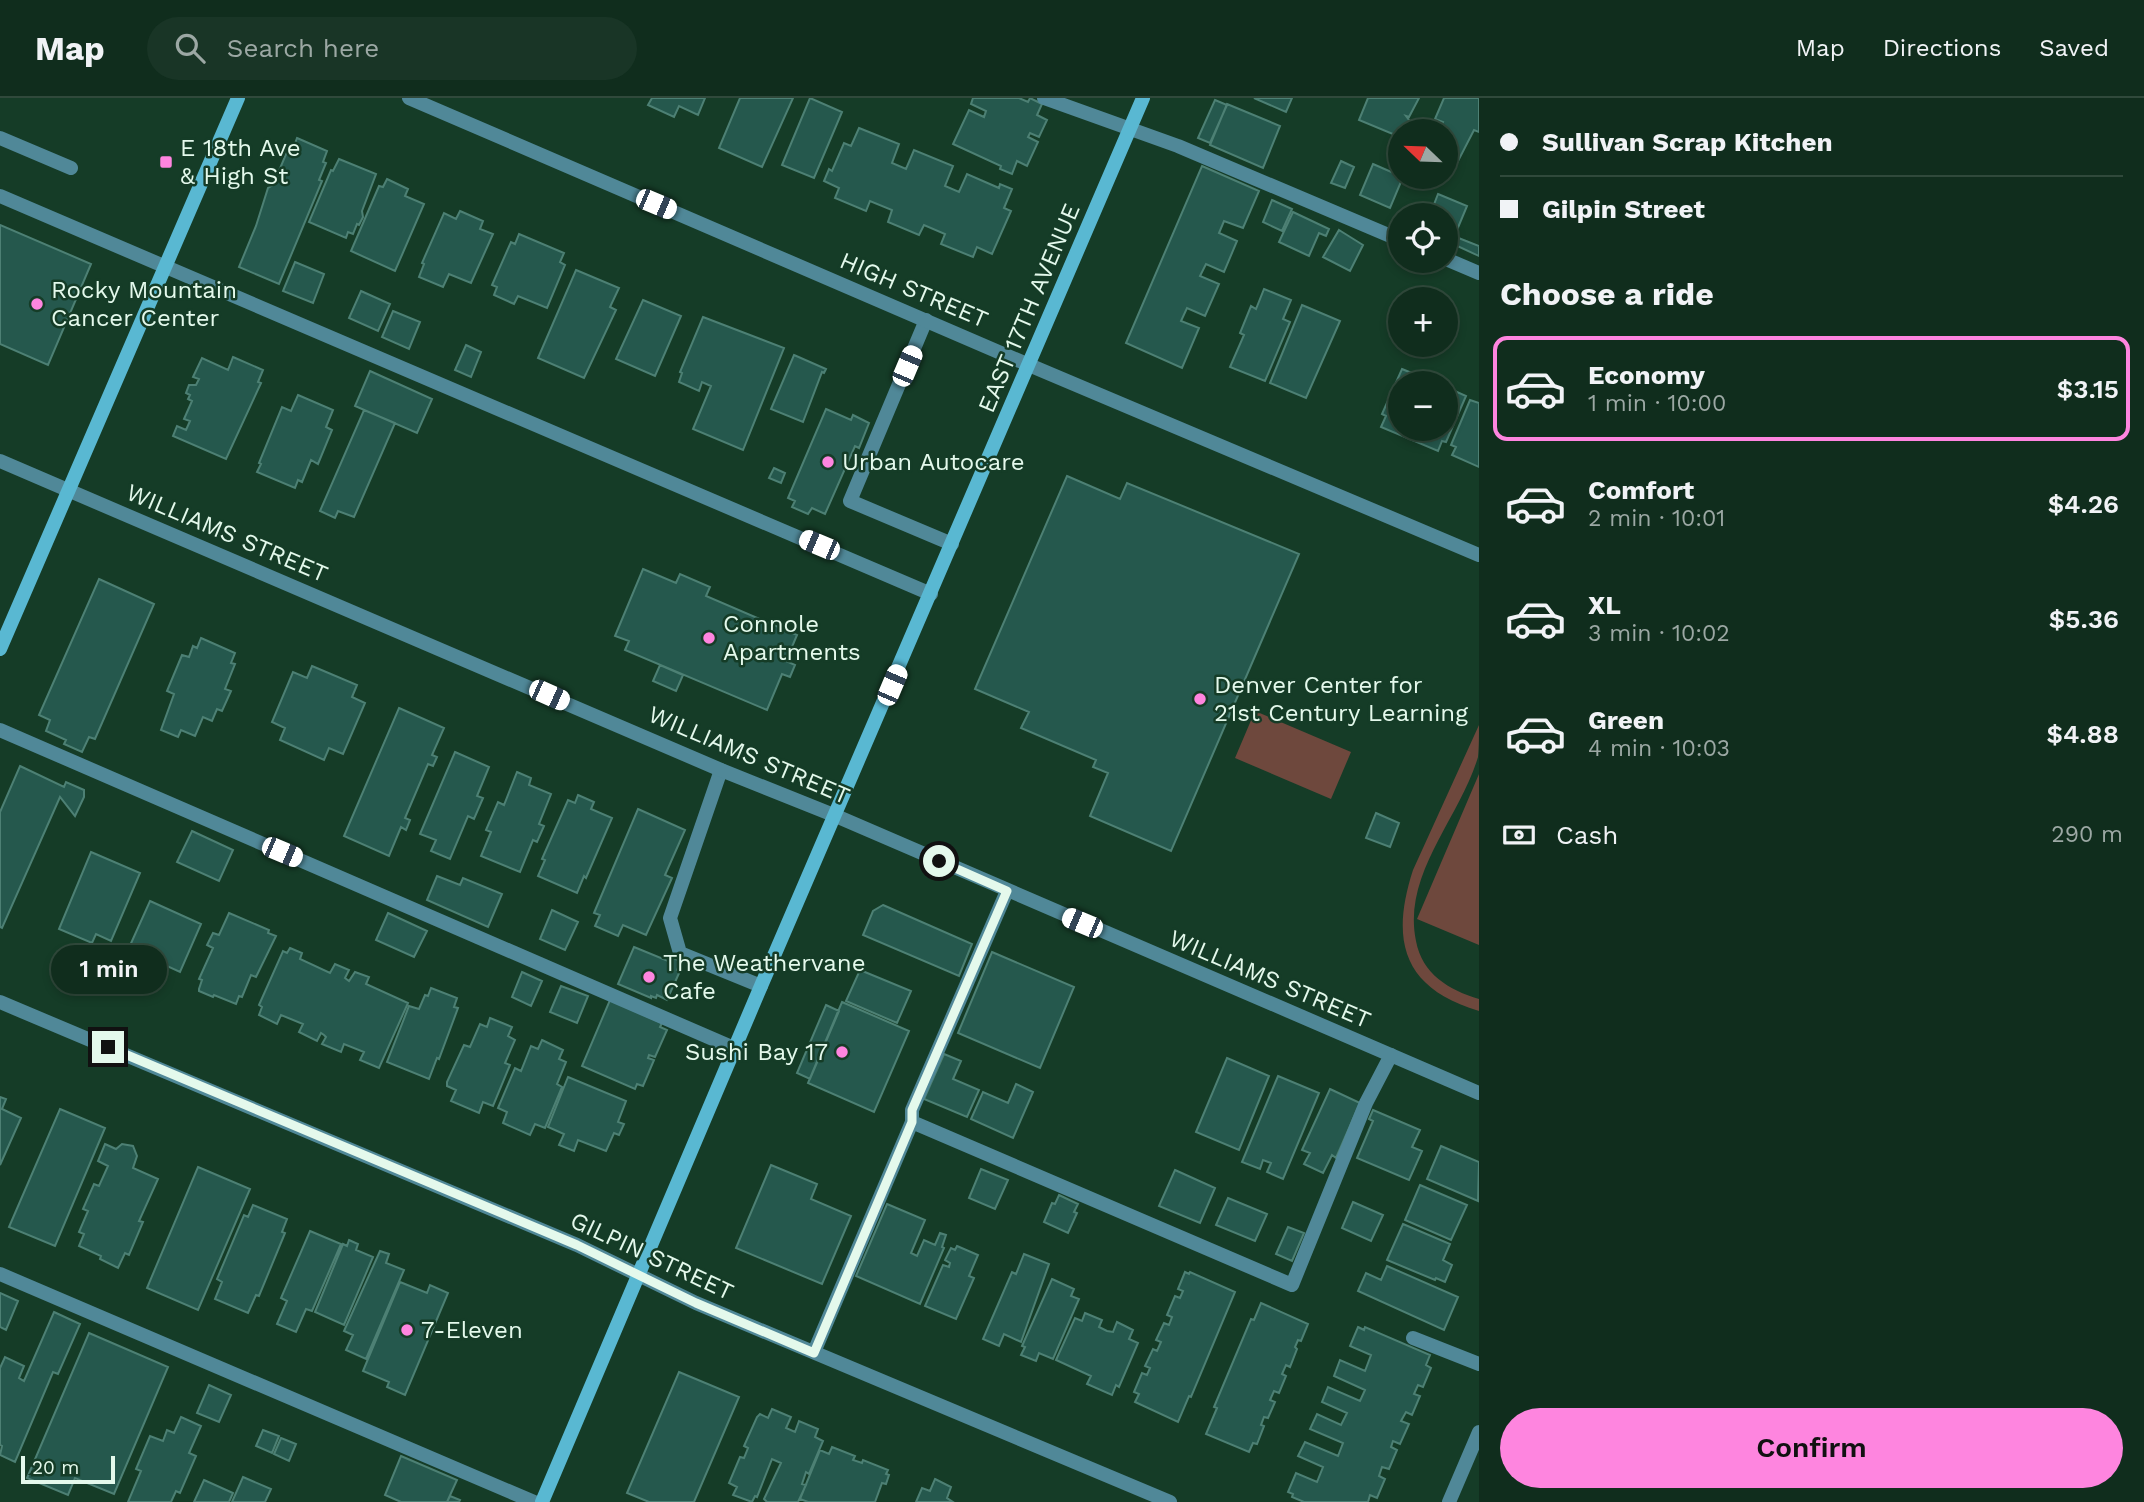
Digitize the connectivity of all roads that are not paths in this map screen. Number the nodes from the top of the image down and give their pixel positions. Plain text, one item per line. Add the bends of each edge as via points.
1 (238, 98) edge
2 (409, 98) edge
3 (1044, 98) edge
4 (1143, 98) edge
5 (1130, 129) junction
6 (0, 138) edge
7 (71, 168) dead end
8 (0, 196) edge
9 (1388, 235) edge
10 (1458, 264) edge
11 (166, 267) junction
12 (1479, 273) edge
13 (926, 320) junction
14 (1029, 365) junction
15 (0, 461) edge
16 (69, 490) junction
17 (952, 544) junction
18 (1479, 555) edge
19 (931, 594) junction
20 (0, 649) edge
21 (0, 730) edge
22 (721, 770) junction
23 (836, 816) junction
24 (1007, 891) junction
25 (761, 986) junction
26 (0, 1002) edge
27 (736, 1049) junction
28 (1391, 1055) junction
29 (1479, 1093) edge
30 (912, 1122) junction
31 (0, 1274) edge
32 (639, 1275) junction
33 (1413, 1338) dead end
34 (814, 1353) junction
35 (1479, 1364) edge
36 (1479, 1432) edge
37 (534, 1502) edge
38 (542, 1502) edge
39 (1170, 1502) edge
40 (1449, 1502) edge

1 - 11 main road
2 - 13 street, HIGH STREET
3 - 5 street
4 - 5 main road, EAST 17TH AVENUE
5 - 9 street
5 - 14 main road, EAST 17TH AVENUE
6 - 7 street
8 - 11 street
10 - 12 street
11 - 16 main road
11 - 19 street
13 - 14 street, HIGH STREET
13 - 17 street via 850,501
14 - 17 main road, EAST 17TH AVENUE
14 - 18 street, HIGH STREET
15 - 16 street, WILLIAMS STREET
16 - 20 main road
16 - 22 street, WILLIAMS STREET
17 - 19 main road, EAST 17TH AVENUE
19 - 23 main road, EAST 17TH AVENUE
21 - 27 street
22 - 23 street, WILLIAMS STREET
22 - 25 street via 670,918 680,953
23 - 24 street, WILLIAMS STREET
23 - 25 main road, EAST 17TH AVENUE
24 - 28 street, WILLIAMS STREET
24 - 30 street via 912,1110
25 - 27 main road, EAST 17TH AVENUE
26 - 32 street, GILPIN STREET
27 - 32 main road, EAST 17TH AVENUE
28 - 29 street, WILLIAMS STREET
28 - 30 street via 1366,1103 1292,1285
30 - 34 street
31 - 37 street
32 - 34 street, GILPIN STREET
32 - 38 main road, EAST 17TH AVENUE
33 - 35 street
34 - 39 street, GILPIN STREET
36 - 40 street

